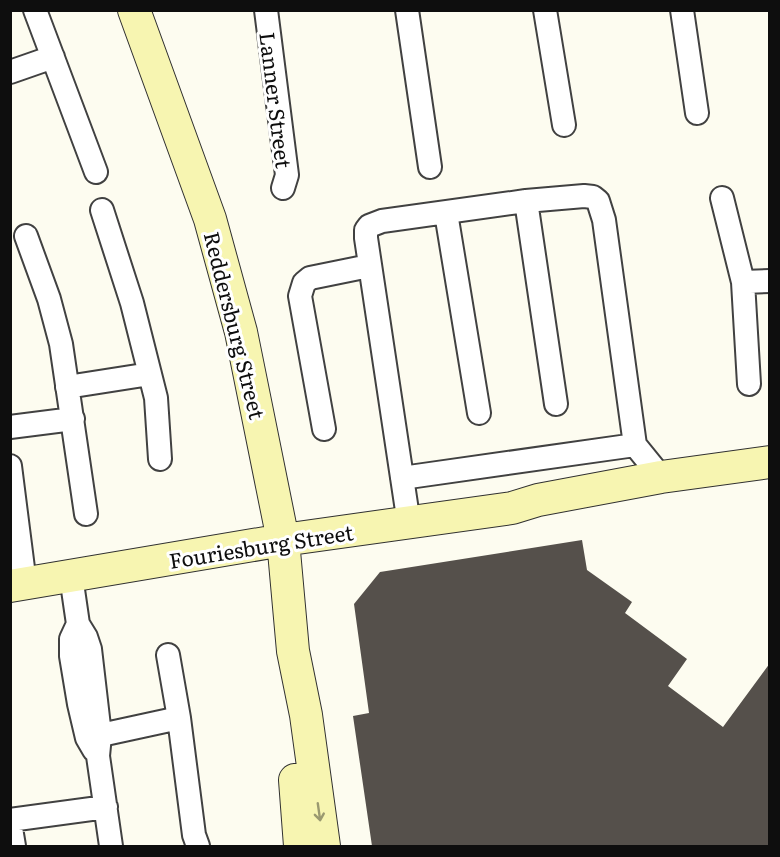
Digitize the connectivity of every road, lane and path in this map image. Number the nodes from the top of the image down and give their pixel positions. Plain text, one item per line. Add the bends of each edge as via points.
1 (35, 10) edge
2 (134, 10) edge
3 (266, 10) edge
4 (407, 10) edge
5 (532, 10) edge
6 (545, 10) edge
7 (668, 10) edge
8 (682, 10) edge
9 (53, 57) junction
10 (10, 72) edge
11 (680, 88) dead end
12 (697, 113) dead end
13 (430, 167) dead end
14 (96, 172) dead end
15 (283, 189) dead end
16 (722, 198) dead end
17 (526, 201) junction
18 (102, 210) dead end
19 (446, 213) junction
20 (26, 236) dead end
21 (369, 266) junction
22 (770, 281) edge
23 (743, 282) junction
24 (150, 374) junction
25 (749, 384) dead end
26 (68, 387) junction
27 (556, 404) dead end
28 (479, 413) dead end
29 (73, 419) junction
30 (10, 427) edge
31 (324, 429) dead end
32 (635, 445) junction
33 (160, 459) dead end
34 (770, 462) edge
35 (10, 466) edge
36 (661, 477) junction
37 (402, 478) junction
38 (770, 478) edge
39 (512, 508) junction
40 (86, 514) dead end
41 (409, 524) junction
42 (283, 540) junction
43 (71, 576) junction
44 (18, 585) edge
45 (293, 651) junction
46 (168, 655) dead end
47 (179, 718) junction
48 (95, 743) junction
49 (106, 807) junction
50 (10, 821) edge
51 (14, 846) edge
52 (111, 846) edge
53 (198, 846) edge
54 (300, 846) edge
55 (324, 846) edge

1 - 9 street
2 - 42 street, Reddersburg Street via 210,219 230,288
3 - 15 street, Lanner Street via 287,175
4 - 13 street
5 - 6 street via 556,125
7 - 11 street
8 - 12 street
9 - 10 street
9 - 14 street
16 - 23 street
17 - 19 street
17 - 27 street
17 - 32 street via 584,196 600,203
18 - 24 street
19 - 21 street via 369,226 365,233
19 - 28 street
20 - 26 street via 55,320
21 - 31 street via 310,278 300,296
21 - 37 street
22 - 23 street
23 - 25 street
24 - 26 street
24 - 33 street
26 - 29 street
29 - 30 street
29 - 40 street
32 - 36 street
32 - 37 street
34 - 36 street, Fouriesburg Street
35 - 44 street
36 - 39 street, Fouriesburg Street
37 - 41 street
38 - 39 street, Fouriesburg Street via 538,509
39 - 41 street, Fouriesburg Street
41 - 42 street, Fouriesburg Street
42 - 43 street, Fouriesburg Street
42 - 45 street, Reddersburg Street
43 - 44 street, Fouriesburg Street
43 - 48 street via 78,624 88,644 84,676
45 - 54 street, Reddersburg Street via 291,723
45 -> 55 street, Reddersburg Street
46 - 47 street
47 - 48 street
47 - 53 street
48 - 49 street
49 - 50 street
49 - 52 street
50 - 51 street

